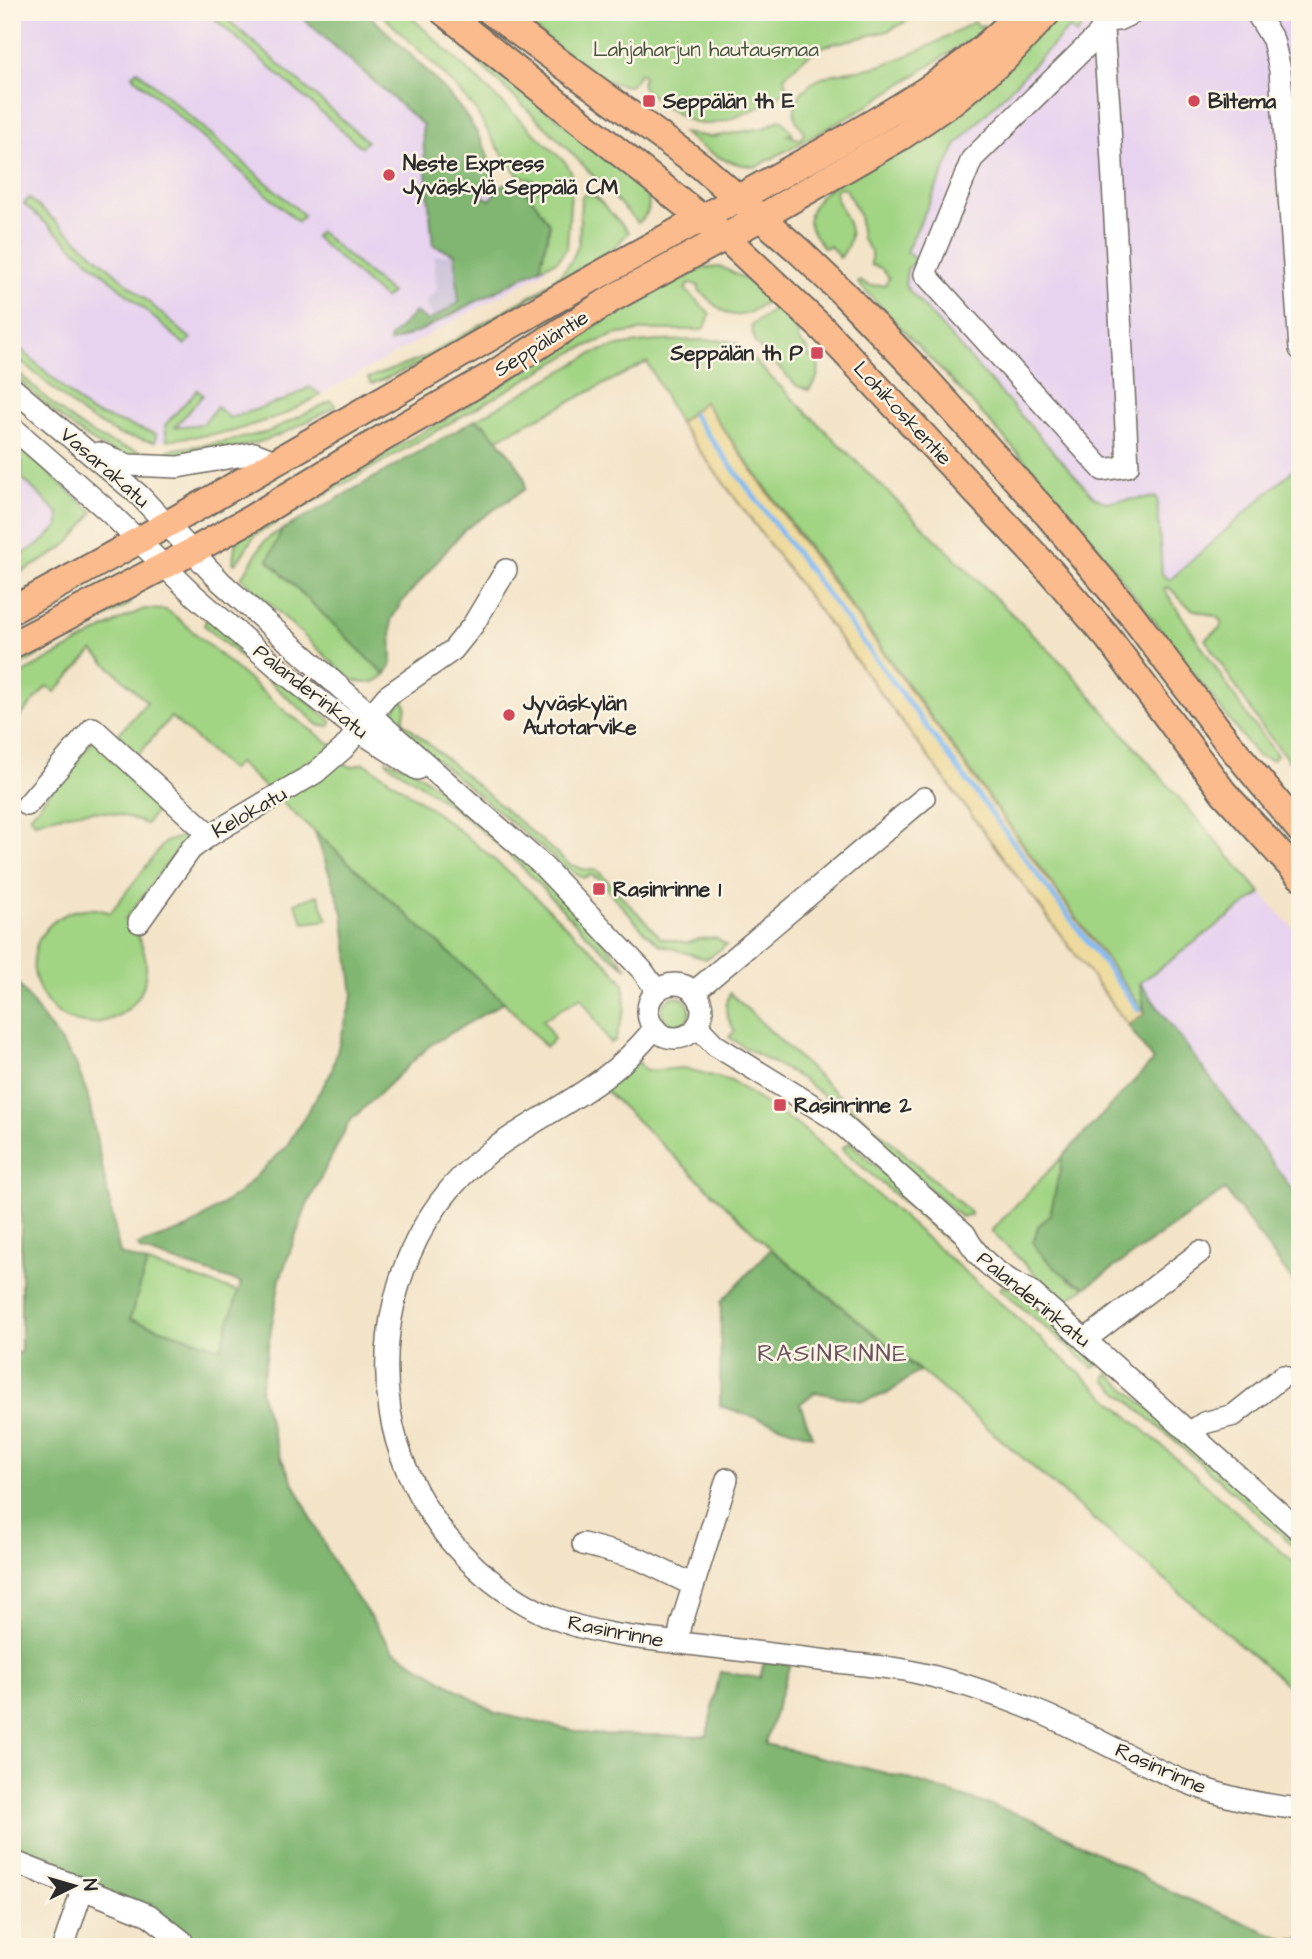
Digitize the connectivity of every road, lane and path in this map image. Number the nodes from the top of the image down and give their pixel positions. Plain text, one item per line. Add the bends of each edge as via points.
1 (444, 12) edge
2 (491, 12) edge
3 (1021, 12) edge
4 (1048, 12) edge
5 (1135, 12) edge
6 (1256, 12) edge
7 (1101, 21) edge
8 (739, 198) junction
9 (760, 218) junction
10 (702, 219) junction
11 (724, 236) junction
12 (1300, 349) edge
13 (12, 388) edge
14 (12, 427) edge
15 (82, 446) junction
16 (277, 463) junction
17 (169, 525) junction
18 (139, 541) junction
19 (194, 551) junction
20 (164, 565) junction
21 (506, 570) dead end
22 (12, 610) edge
23 (12, 645) edge
24 (365, 722) junction
25 (923, 798) dead end
26 (27, 805) dead end
27 (1300, 830) edge
28 (210, 835) junction
29 (1300, 876) edge
30 (139, 922) dead end
31 (657, 991) junction
32 (694, 992) junction
33 (697, 1027) junction
34 (655, 1028) junction
35 (1200, 1252) dead end
36 (1085, 1340) junction
37 (1283, 1377) dead end
38 (1189, 1433) junction
39 (727, 1479) dead end
40 (1300, 1531) edge
41 (583, 1545) dead end
42 (693, 1585) junction
43 (678, 1643) junction
44 (1300, 1809) edge
45 (12, 1861) edge
46 (83, 1888) junction
47 (63, 1947) edge
48 (185, 1947) edge

1 - 10 main road, Lohikoskentie
2 - 8 main road, Lohikoskentie
3 - 8 main road, Seppäläntie via 988,44 874,123
4 - 9 main road, Seppäläntie via 1004,59 953,101
5 - 7 street
6 - 12 street via 1273,40 1280,70
7 - 7 street via 1129,466 1103,470 925,274 972,159
8 - 9 main road, Lohikoskentie
8 - 10 main road, Seppäläntie
9 - 11 main road, Seppäläntie
9 - 27 main road, Lohikoskentie via 843,293 1048,515
10 - 11 main road, Lohikoskentie
10 - 16 main road, Seppäläntie
11 - 19 main road, Seppäläntie
11 - 29 main road, Lohikoskentie via 843,350 1051,572 1108,638 1224,793
13 - 15 street, Vasarakatu
14 - 18 street, Vasarakatu
15 - 16 street via 128,465 178,467 254,453
15 - 17 street, Vasarakatu
16 - 17 main road, Seppäläntie
17 - 18 main road, Seppäläntie
17 - 19 street, Vasarakatu
18 - 20 street, Vasarakatu
18 - 22 main road, Seppäläntie
19 - 20 main road, Seppäläntie
19 - 24 street, Palanderinkatu
20 - 23 main road, Seppäläntie
20 - 24 street, Palanderinkatu via 283,672
21 - 24 street, Kelokatu via 453,650 387,696
24 - 28 street, Kelokatu via 315,773
24 - 31 street, Palanderinkatu via 541,864
25 - 32 street
26 - 28 street via 93,728
28 - 30 street, Kelokatu via 191,849
31 - 32 street via 672,984
31 - 34 street via 649,1013
32 - 33 street via 702,1009
33 - 34 street via 677,1038
33 - 36 street, Palanderinkatu via 715,1045 838,1121 965,1234 989,1266 1030,1291
34 - 43 street, Rasinrinne via 604,1078 477,1161 439,1203 405,1268 391,1316 386,1365 392,1422 407,1471 436,1522 474,1566 513,1596 552,1617 604,1632
35 - 36 street
36 - 38 street, Palanderinkatu
37 - 38 street via 1234,1415 1204,1423
38 - 40 street, Palanderinkatu
39 - 42 street
41 - 42 street via 639,1559
42 - 43 street
43 - 44 street, Rasinrinne via 903,1670 971,1685 1044,1714 1187,1783 1252,1802
45 - 46 street
46 - 47 street
46 - 48 street via 149,1914

